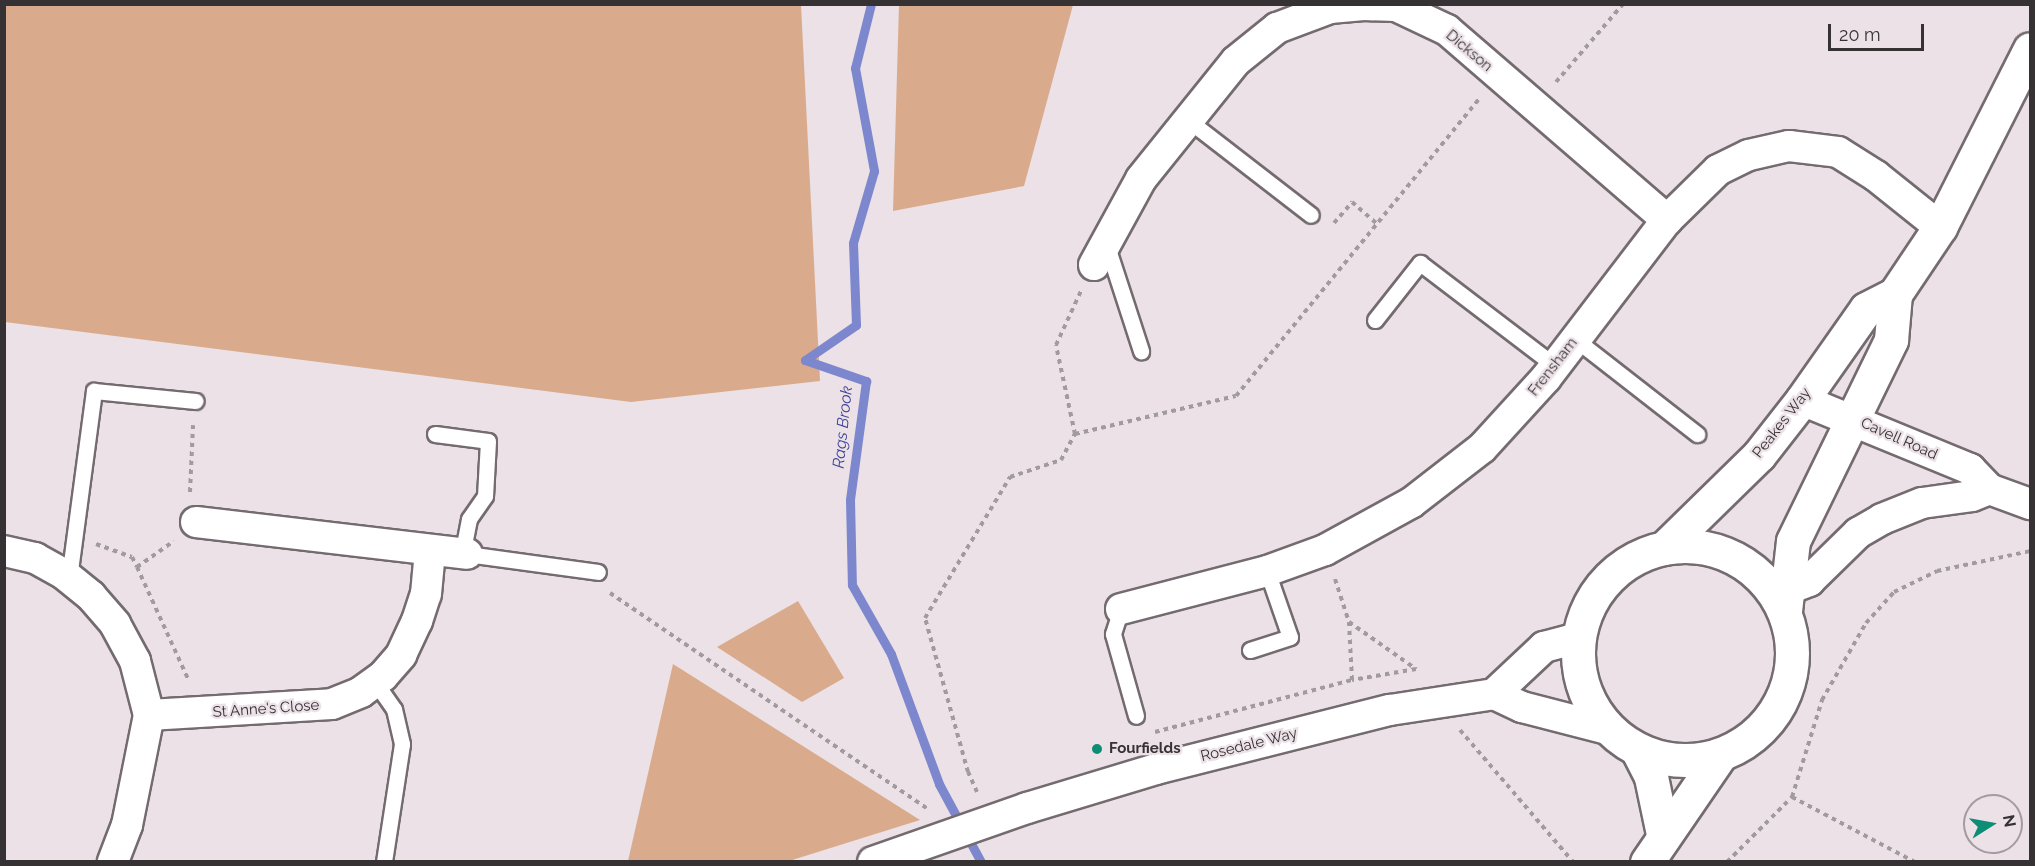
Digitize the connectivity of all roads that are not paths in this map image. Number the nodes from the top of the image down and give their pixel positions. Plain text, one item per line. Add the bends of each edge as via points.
1 (1415, 9) edge
2 (1298, 11) edge
3 (2031, 49) edge
4 (1188, 120) junction
5 (1311, 215) dead end
6 (1667, 220) junction
7 (1940, 227) junction
8 (1100, 254) joint
9 (1895, 294) junction
10 (1375, 320) dead end
11 (1575, 339) junction
12 (1141, 351) dead end
13 (1555, 366) junction
14 (1802, 400) junction
15 (196, 401) road end
16 (1852, 418) junction
17 (435, 434) dead end
18 (1696, 434) dead end
19 (1989, 489) junction
20 (2029, 501) edge
21 (187, 521) road end
22 (1664, 548) junction
23 (4, 551) edge
24 (430, 551) junction
25 (465, 554) junction
26 (1267, 571) junction
27 (598, 572) dead end
28 (69, 578) junction
29 (1786, 601) junction
30 (1121, 609) joint
31 (1578, 638) junction
32 (1250, 650) dead end
33 (375, 682) junction
34 (1494, 694) junction
35 (149, 715) junction
36 (1136, 716) dead end
37 (1607, 729) junction
38 (1638, 751) junction
39 (1719, 757) junction
40 (1663, 834) junction
41 (113, 861) edge
42 (384, 861) edge
43 (873, 861) edge
44 (1647, 861) edge

1 - 2 street, Dickson via 1364,5
1 - 6 street, Dickson via 1447,30
2 - 4 street, Dickson via 1260,38
3 - 7 street, Peakes Way
4 - 5 lane
4 - 8 street, Dickson via 1141,179
6 - 7 street, Frensham via 1718,170 1749,155 1789,146 1838,152 1876,176
6 - 11 street, Frensham
7 - 9 street, Peakes Way
8 - 12 lane
9 - 14 street, Peakes Way via 1866,309
9 - 16 street, Peakes Way via 1891,340
10 - 13 lane via 1420,263
11 - 13 street, Frensham
11 - 18 lane
13 - 26 street, Frensham via 1482,448 1411,502 1325,550
14 - 16 street, Cavell Road
14 - 22 street, Peakes Way via 1759,455
15 - 28 lane via 94,391
16 - 19 street, Cavell Road via 1970,469
16 - 29 street, Peakes Way via 1793,541
17 - 25 lane via 488,441 485,496 468,519
19 - 20 street, Cavell Road
19 - 29 street via 1972,496 1922,503 1882,519 1858,533
21 - 24 street
22 - 29 street via 1710,548 1744,562
22 - 31 street via 1637,556 1613,572 1589,602
23 - 28 street via 35,558
24 - 25 street
24 - 33 street, St Anne's Close via 426,594 417,621 401,655
25 - 27 lane
26 - 30 street, Frensham
26 - 32 lane via 1290,637
28 - 35 street via 115,624 135,661
29 - 39 street via 1793,648 1789,685 1772,718 1745,744
30 - 36 lane via 1113,634
31 - 34 street via 1544,647
31 - 37 street via 1577,659 1585,696
33 - 35 street, St Anne's Close via 332,704
33 - 42 lane via 394,709 402,744
34 - 37 street via 1522,707
34 - 43 street, Rosedale Way via 1390,710 1156,769
35 - 41 street via 127,825
37 - 38 street
38 - 39 street via 1682,762
38 - 40 street via 1651,777
39 - 40 street
40 - 44 street

